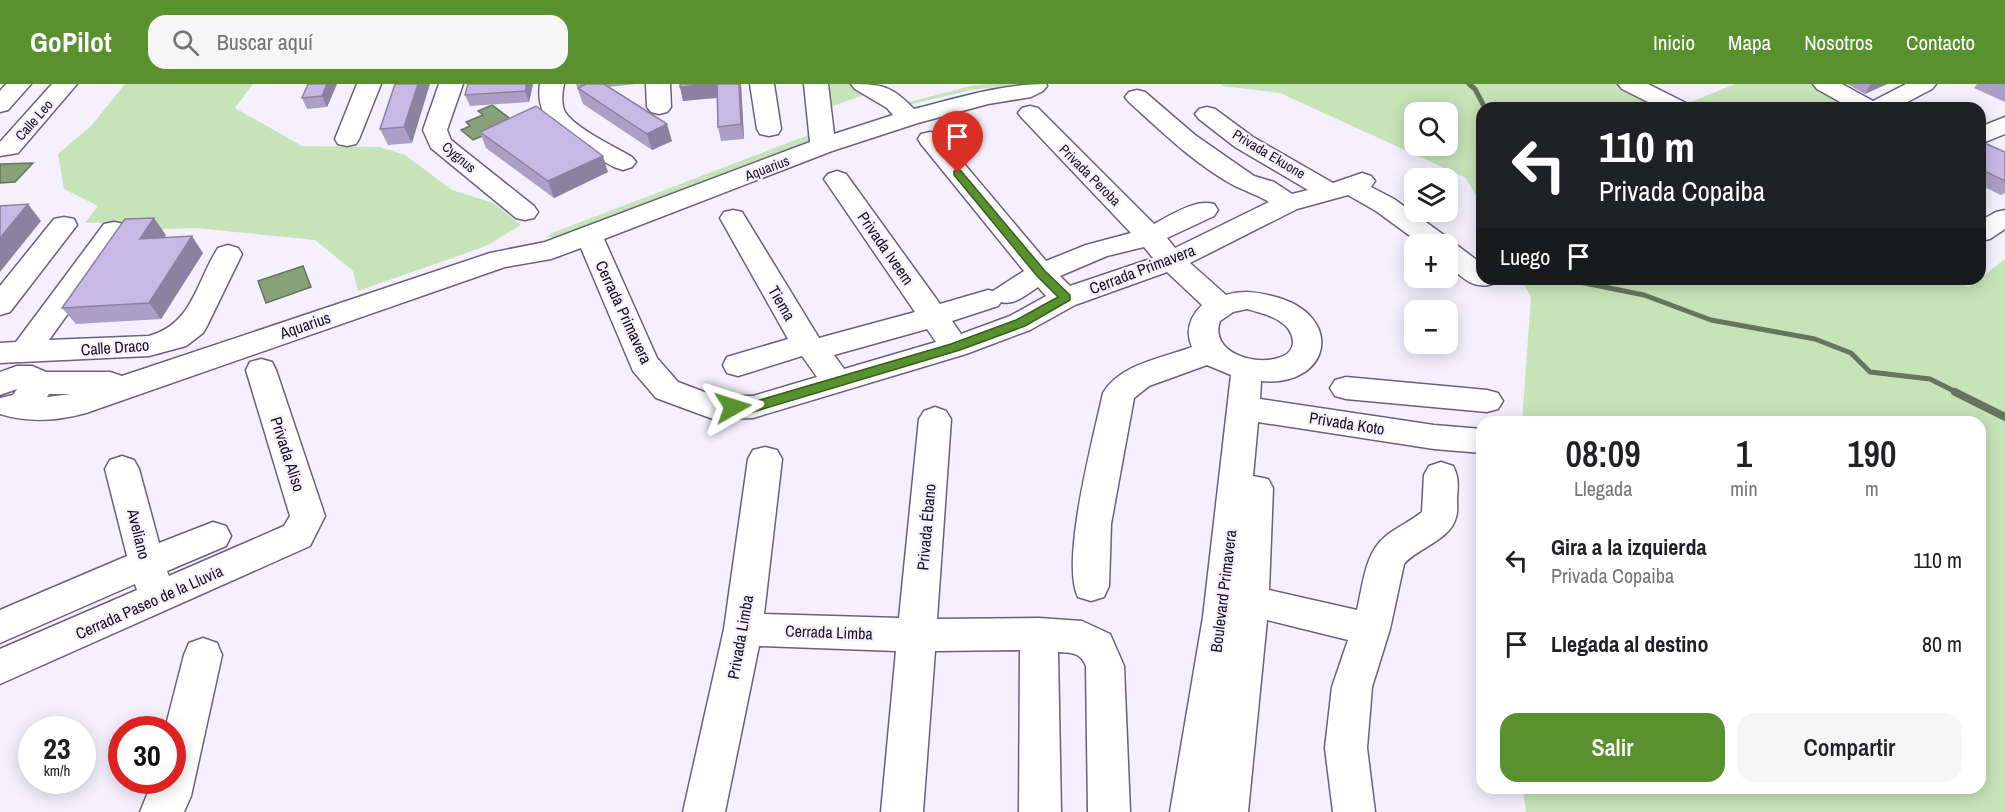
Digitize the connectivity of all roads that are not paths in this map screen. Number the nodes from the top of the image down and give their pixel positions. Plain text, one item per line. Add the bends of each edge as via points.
1 (19, 84) edge
2 (65, 84) edge
3 (369, 84) edge
4 (451, 84) edge
5 (552, 84) edge
6 (762, 84) edge
7 (816, 84) edge
8 (862, 84) edge
9 (969, 84) edge
10 (1034, 84) edge
11 (1630, 84) edge
12 (1825, 84) edge
13 (1924, 84) edge
14 (1137, 97) dead end
15 (1666, 102) edge
16 (1857, 102) edge
17 (1890, 102) edge
18 (0, 105) edge
19 (902, 110) junction
20 (1030, 114) dead end
21 (1207, 114) dead end
22 (2005, 124) edge
23 (769, 129) dead end
24 (1986, 134) edge
25 (822, 136) junction
26 (347, 139) dead end
27 (930, 139) dead end
28 (0, 149) edge
29 (622, 162) dead end
30 (837, 179) dead end
31 (1348, 187) junction
32 (1288, 203) junction
33 (1205, 210) dead end
34 (525, 212) dead end
35 (733, 218) dead end
36 (2005, 218) edge
37 (1986, 229) edge
38 (1424, 234) edge
39 (1150, 236) junction
40 (1986, 243) edge
41 (593, 244) dead end
42 (2005, 250) edge
43 (228, 254) dead end
44 (1458, 260) edge
45 (1158, 266) junction
46 (1041, 273) junction
47 (1476, 273) edge
48 (1065, 298) junction
49 (0, 305) edge
50 (1214, 311) junction
51 (935, 317) junction
52 (811, 347) junction
53 (956, 347) junction
54 (1211, 352) junction
55 (12, 353) edge
56 (738, 365) dead end
57 (261, 370) dead end
58 (1256, 370) junction
59 (145, 379) junction
60 (837, 383) junction
61 (1346, 388) dead end
62 (2, 393) edge
63 (1427, 396) junction
64 (1487, 401) dead end
65 (1252, 409) junction
66 (935, 419) dead end
67 (1434, 437) junction
68 (1476, 440) edge
69 (765, 459) dead end
70 (122, 469) dead end
71 (1441, 475) dead end
72 (213, 536) dead end
73 (297, 536) joint
74 (146, 562) junction
75 (1091, 586) dead end
76 (156, 598) junction
77 (1237, 598) junction
78 (0, 627) edge
79 (743, 629) junction
80 (1371, 629) junction
81 (1039, 634) junction
82 (916, 635) junction
83 (203, 655) dead end
84 (0, 667) edge
85 (161, 812) edge
86 (704, 812) edge
87 (902, 812) edge
88 (1040, 812) edge
89 (1109, 812) edge
90 (1191, 812) edge
91 (1227, 812) edge
92 (1353, 812) edge

1 - 18 street
2 - 28 street, Calle Leo via 9,148
3 - 26 street
4 - 34 street, Cygnus via 435,130 440,143
5 - 29 street via 552,108 558,120
6 - 23 street
7 - 25 street
8 - 19 street
9 - 19 street, Aquarius
10 - 19 street, Aquarius via 1023,92
11 - 15 street
12 - 16 street
13 - 17 street
14 - 32 street via 1186,141 1245,181
19 - 25 street, Aquarius
20 - 39 street, Privada Peroba
21 - 31 street, Privada Ekuone via 1244,142
22 - 24 street
25 - 59 street, Aquarius via 551,250 500,259
27 - 46 street
30 - 51 street, Privada Iveem
31 - 32 street, Cerrada Primavera
31 - 38 street, Privada Ekuone via 1385,205
32 - 45 street, Cerrada Primavera
33 - 39 street
35 - 52 street, Tiema
36 - 37 street
39 - 45 street, Privada Peroba
39 - 46 street
40 - 42 street
41 - 60 street, Cerrada Primavera via 644,363 667,390 713,408 753,407
43 - 55 street, Calle Draco via 192,326 175,339 149,346
44 - 47 street
45 - 48 street, Cerrada Primavera
45 - 50 street
46 - 48 street
46 - 51 street via 997,297
48 - 53 street, Cerrada Primavera via 1020,323
49 - 55 street, Calle Draco via 61,228 114,231
50 - 54 street via 1202,325
50 - 58 street via 1247,300 1269,303 1289,311 1304,324 1309,339 1303,357 1286,367
51 - 52 street
51 - 53 street, Privada Iveem
52 - 56 street
52 - 60 street, Tiema
53 - 60 street, Cerrada Primavera
54 - 58 street via 1234,366
54 - 75 street via 1138,378 1119,393 1093,524
57 - 73 street, Privada Aliso via 308,516
58 - 65 street, Boulevard Primavera
59 - 62 street, Aquarius via 99,398 49,409
59 - 62 street, Aquarius via 39,383 25,376
61 - 63 street
63 - 64 street
63 - 67 street
65 - 67 street, Privada Koto
65 - 77 street, Boulevard Primavera
66 - 82 street, Privada Ébano
67 - 68 street, Privada Koto
69 - 79 street, Privada Limba
70 - 74 street, Aveliano
71 - 80 street via 1439,518 1398,546 1387,559
72 - 74 street
73 - 76 street, Cerrada Paseo de la Lluvia
74 - 76 street, Aveliano
74 - 78 street
76 - 84 street, Cerrada Paseo de la Lluvia
77 - 80 street
77 - 90 street, Boulevard Primavera
77 - 91 street, Boulevard Primavera
79 - 82 street, Cerrada Limba
79 - 86 street, Privada Limba
80 - 92 street via 1352,687 1346,748
81 - 82 street, Cerrada Limba
81 - 88 street
81 - 89 street, Cerrada Limba via 1082,638 1096,646 1105,666
82 - 87 street, Privada Ébano
83 - 85 street via 170,795

